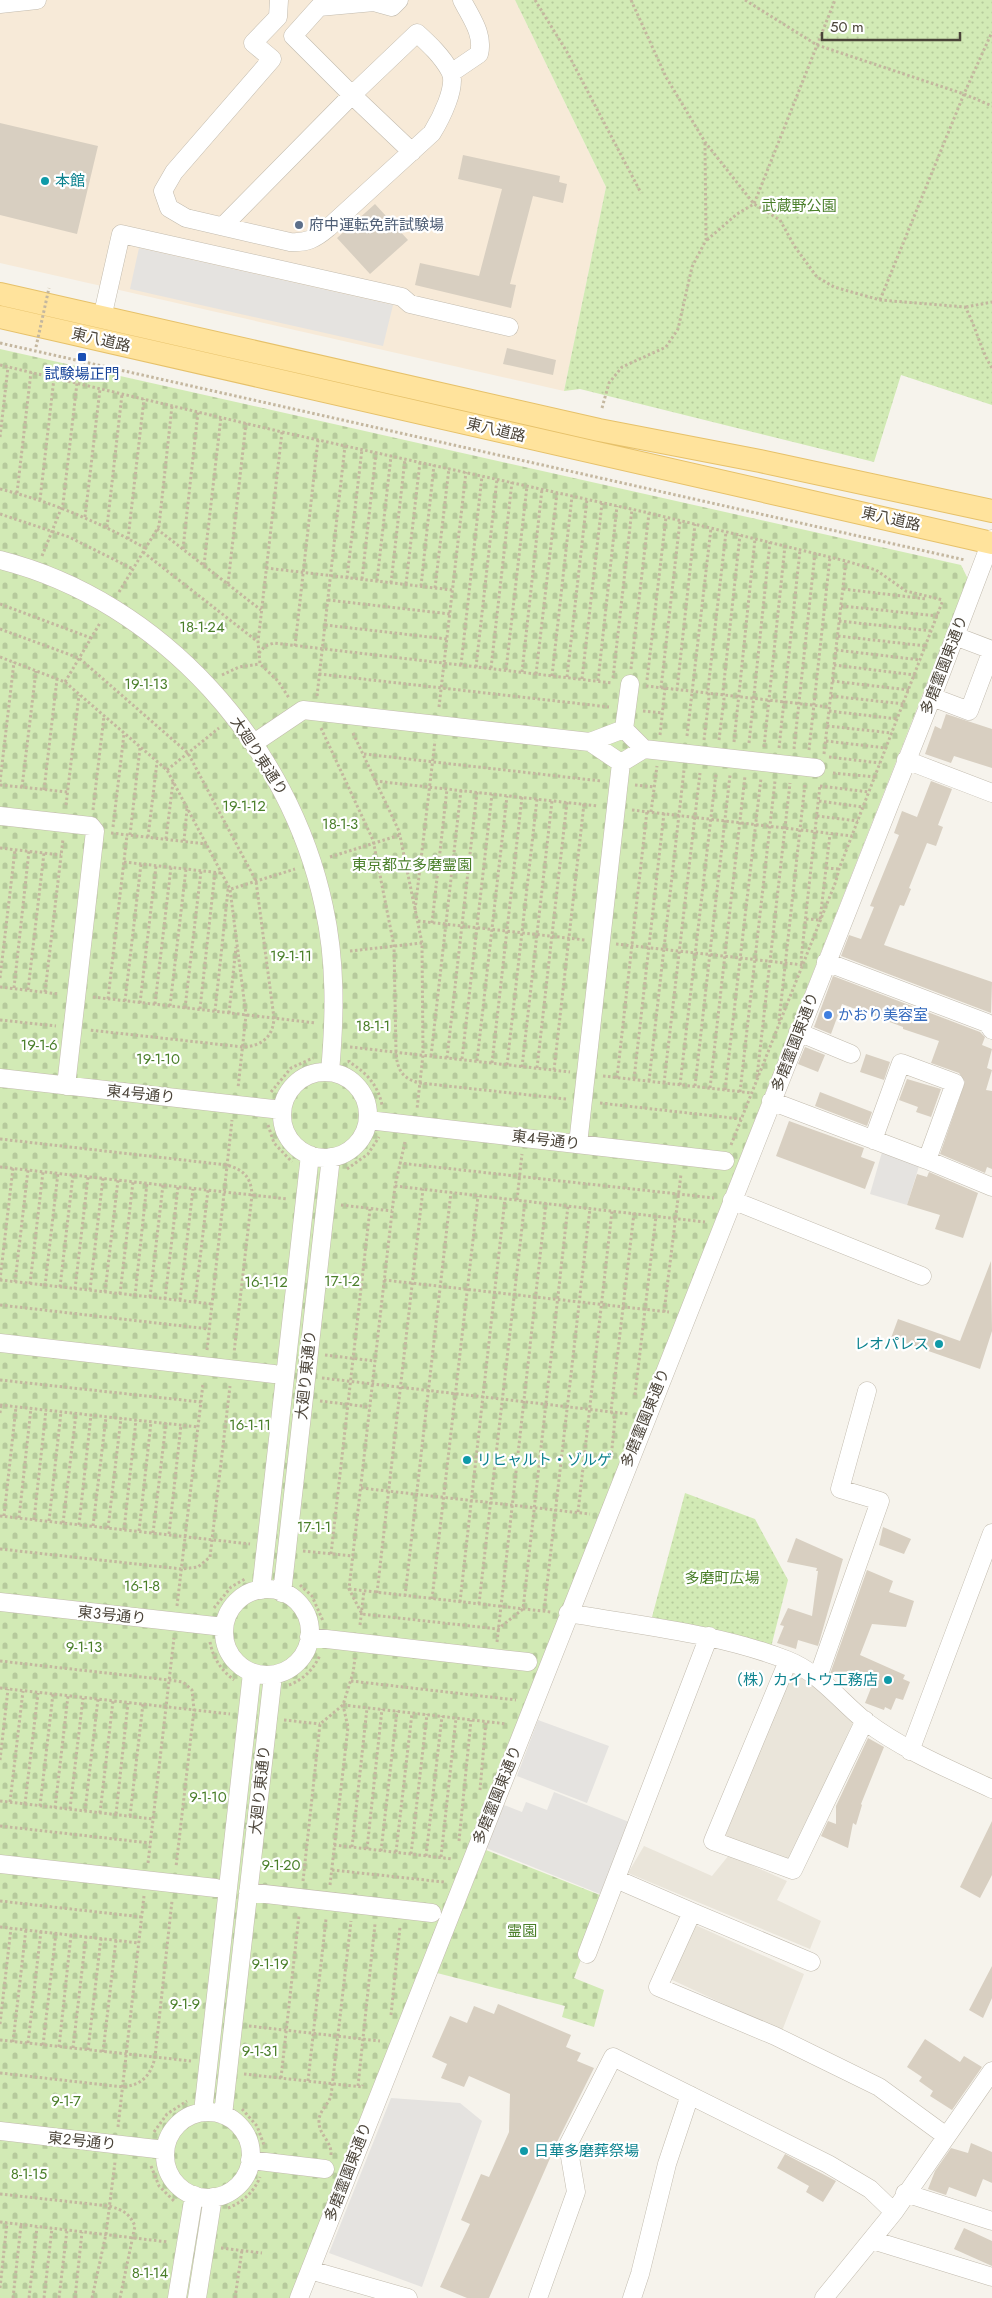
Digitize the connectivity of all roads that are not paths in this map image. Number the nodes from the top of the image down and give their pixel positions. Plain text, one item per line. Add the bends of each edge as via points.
1 (37, 0) edge
2 (279, 0) edge
3 (399, 0) edge
4 (462, 0) edge
5 (0, 4) edge
6 (451, 73) junction
7 (352, 95) junction
8 (412, 152) junction
9 (223, 226) junction
10 (0, 294) edge
11 (0, 317) edge
12 (102, 318) junction
13 (509, 327) dead end
14 (992, 511) edge
15 (991, 542) edge
16 (0, 560) edge
17 (955, 636) junction
18 (630, 684) road end
19 (932, 697) junction
20 (624, 729) junction
21 (590, 742) junction
22 (254, 743) junction
23 (644, 748) junction
24 (906, 760) junction
25 (621, 763) junction
26 (824, 765) road end
27 (992, 793) edge
28 (0, 816) edge
29 (826, 962) junction
30 (992, 1030) edge
31 (798, 1032) junction
32 (852, 1054) dead end
33 (330, 1072) junction
34 (0, 1078) edge
35 (66, 1086) junction
36 (771, 1101) junction
37 (282, 1110) junction
38 (368, 1120) junction
39 (873, 1140) junction
40 (578, 1144) junction
41 (310, 1155) junction
42 (331, 1157) junction
43 (927, 1160) junction
44 (725, 1161) road end
45 (992, 1187) edge
46 (723, 1199) junction
47 (922, 1276) dead end
48 (0, 1343) edge
49 (274, 1374) dead end
50 (867, 1391) dead end
51 (280, 1417) junction
52 (302, 1420) junction
53 (992, 1533) edge
54 (288, 1587) junction
55 (261, 1590) junction
56 (0, 1602) edge
57 (560, 1613) junction
58 (224, 1627) junction
59 (710, 1636) junction
60 (310, 1637) junction
61 (788, 1661) junction
62 (528, 1662) dead end
63 (818, 1677) junction
64 (245, 1678) junction
65 (278, 1681) junction
66 (865, 1720) junction
67 (910, 1751) junction
68 (992, 1789) edge
69 (236, 1818) junction
70 (256, 1821) junction
71 (0, 1864) edge
72 (616, 1879) junction
73 (216, 1888) dead end
74 (248, 1892) junction
75 (692, 1912) junction
76 (432, 1913) dead end
77 (587, 1954) dead end
78 (220, 1959) junction
79 (241, 1961) junction
80 (811, 1962) dead end
81 (992, 2071) edge
82 (690, 2095) junction
83 (197, 2106) junction
84 (230, 2110) junction
85 (0, 2131) edge
86 (946, 2136) junction
87 (165, 2150) junction
88 (250, 2160) junction
89 (325, 2169) road end
90 (905, 2193) junction
91 (194, 2195) junction
92 (219, 2203) junction
93 (894, 2212) junction
94 (992, 2221) edge
95 (872, 2240) junction
96 (310, 2270) junction
97 (992, 2277) edge
98 (177, 2298) edge
99 (197, 2298) edge
100 (299, 2298) edge
101 (408, 2298) edge
102 (538, 2298) edge
103 (632, 2298) edge
104 (824, 2298) edge

1 - 5 street
2 - 9 street via 278,17 253,43 272,59 174,172 163,191 169,208 176,214
3 - 7 street via 392,7 374,2 319,7 293,36
4 - 6 street via 481,37 481,46 479,54
6 - 7 street via 417,32
6 - 8 street via 450,92 442,116 432,133
7 - 8 street
7 - 9 street
8 - 9 street via 315,239 290,242
10 - 12 main road, 東八道路
11 - 15 main road, 東八道路
12 - 13 street via 121,234 402,297 410,304
12 - 14 main road, 東八道路 via 598,430
15 - 17 street, 多磨霊園東通り
16 - 22 street, 大廻り東通り via 77,590 146,632 208,686
17 - 19 street, 多磨霊園東通り
17 - 19 street via 992,650 969,711
18 - 20 street
19 - 24 street, 多磨霊園東通り
20 - 21 street
20 - 23 street
21 - 22 street via 303,710
21 - 25 street
22 - 33 street, 大廻り東通り via 300,827 324,908 335,998
23 - 25 street
23 - 26 street
24 - 27 street
24 - 29 street, 多磨霊園東通り
25 - 40 street
28 - 35 street via 100,830
29 - 30 street via 986,1022
29 - 31 street, 多磨霊園東通り
31 - 32 street
31 - 36 street, 多磨霊園東通り
33 - 37 street via 302,1079 288,1092
33 - 38 street via 348,1079 361,1092
34 - 35 street, 東４号通り
35 - 37 street, 東４号通り
36 - 39 street
36 - 46 street, 多磨霊園東通り
37 - 41 street via 288,1138
38 - 40 street, 東４号通り via 411,1119
38 - 42 street via 355,1145
39 - 43 street
39 - 43 street via 901,1064 955,1083
40 - 44 street, 東４号通り
41 - 42 street
41 - 51 street, 大廻り東通り
42 - 52 street, 大廻り東通り
43 - 45 street
46 - 47 street
46 - 57 street, 多磨霊園東通り
48 - 49 street
50 - 63 street via 840,1489 880,1501
51 - 52 street
51 - 55 street, 大廻り東通り
52 - 54 street, 大廻り東通り
53 - 67 street
54 - 55 street
54 - 60 street via 305,1613
55 - 58 street via 247,1594 234,1605
56 - 58 street, 東３号通り
57 - 59 street
57 - 96 street, 多磨霊園東通り
58 - 64 street via 228,1652
59 - 61 street
59 - 72 street
60 - 62 street
60 - 65 street via 300,1660
61 - 63 street
61 - 66 street via 713,1840 793,1870
63 - 66 street
64 - 65 street
64 - 69 street, 大廻り東通り
65 - 70 street, 大廻り東通り
66 - 67 street
67 - 68 street
69 - 70 street
69 - 78 street, 大廻り東通り
70 - 74 street, 大廻り東通り
71 - 73 street
72 - 75 street
72 - 77 street
74 - 76 street
74 - 79 street, 大廻り東通り
75 - 80 street
75 - 86 street via 658,1987 776,2036 879,2087
78 - 79 street
78 - 83 street, 大廻り東通り
79 - 84 street, 大廻り東通り
81 - 86 street
82 - 93 street via 828,2164 870,2189
82 - 102 street via 614,2057 568,2145 576,2192
82 - 103 street via 667,2164
83 - 84 street
83 - 87 street via 175,2127
84 - 88 street via 246,2135
85 - 87 street, 東２号通り
86 - 90 street
87 - 91 street via 169,2174 180,2187
88 - 89 street
88 - 92 street via 245,2176
90 - 93 street
90 - 94 street
91 - 92 street
91 - 98 street
92 - 99 street
93 - 95 street
95 - 97 street
95 - 104 street
96 - 100 street, 多磨霊園東通り
96 - 101 street

